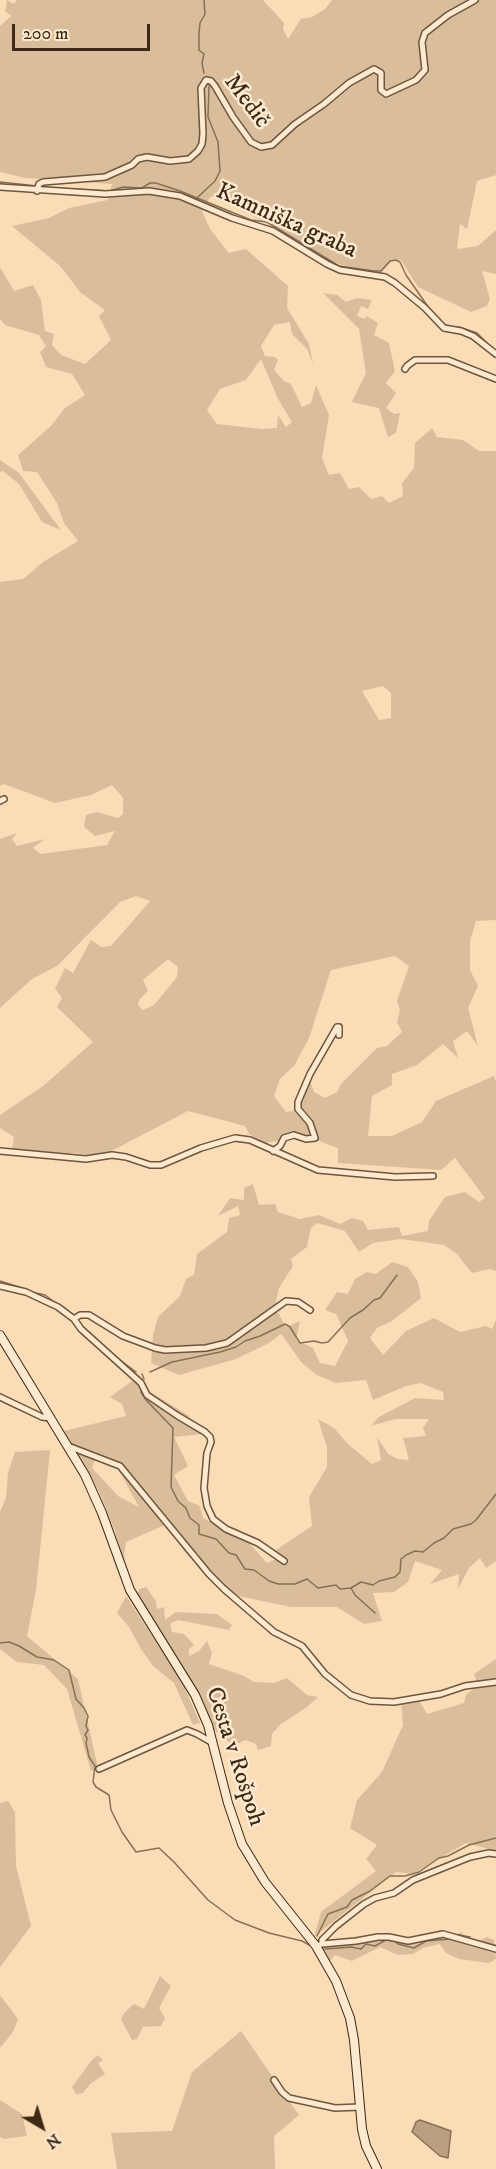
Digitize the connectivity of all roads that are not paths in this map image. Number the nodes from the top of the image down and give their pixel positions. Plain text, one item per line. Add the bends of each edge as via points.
1 (475, 0) edge
2 (0, 187) edge
3 (38, 188) junction
4 (496, 354) edge
5 (405, 369) dead end
6 (496, 380) edge
7 (339, 1035) dead end
8 (0, 1151) edge
9 (273, 1151) junction
10 (433, 1176) dead end
11 (0, 1286) edge
12 (310, 1310) dead end
13 (74, 1319) junction
14 (0, 1335) edge
15 (0, 1397) edge
16 (51, 1419) junction
17 (68, 1446) junction
18 (284, 1561) dead end
19 (496, 1682) edge
20 (213, 1743) junction
21 (99, 1769) dead end
22 (496, 1854) edge
23 (319, 1945) junction
24 (496, 1948) edge
25 (274, 2080) dead end
26 (360, 2107) junction
27 (377, 2169) edge

1 - 3 street, Medič via 425,33 425,70 416,80 386,94 381,90 381,74 374,69 349,83 272,146 261,147 251,142 215,86 206,80 201,88 202,144 189,159 147,157 105,177 43,182
2 - 3 street, Kamniška graba
3 - 4 street, Kamniška graba via 105,194 149,191 180,196 273,231 340,270 385,277 444,328 473,336
5 - 6 street via 415,360 448,360
7 - 9 street via 337,1027 298,1102 315,1138 284,1138
8 - 9 street via 86,1159 112,1155 150,1165 161,1165 235,1138
9 - 10 street via 318,1170
11 - 13 street via 49,1302
12 - 13 street via 298,1302 286,1301 227,1343 165,1350 123,1336 89,1315
13 - 18 street via 141,1383 147,1395 210,1437 204,1488 213,1519
14 - 16 street, Cesta v Rošpoh
15 - 16 street
16 - 17 street, Cesta v Rošpoh
17 - 19 street via 120,1466 224,1589 274,1632 302,1646 325,1674 351,1695 394,1702
17 - 20 street, Cesta v Rošpoh via 94,1494 130,1590 195,1695
20 - 21 street via 187,1730
20 - 23 street, Cesta v Rošpoh via 242,1844 265,1882
22 - 23 street via 470,1857 375,1898 336,1926
23 - 24 street via 378,1937 408,1941 443,1934
23 - 26 street, Cesta v Rošpoh via 350,2018
25 - 26 street via 289,2098 335,2108
26 - 27 street, Cesta v Rošpoh via 366,2146

